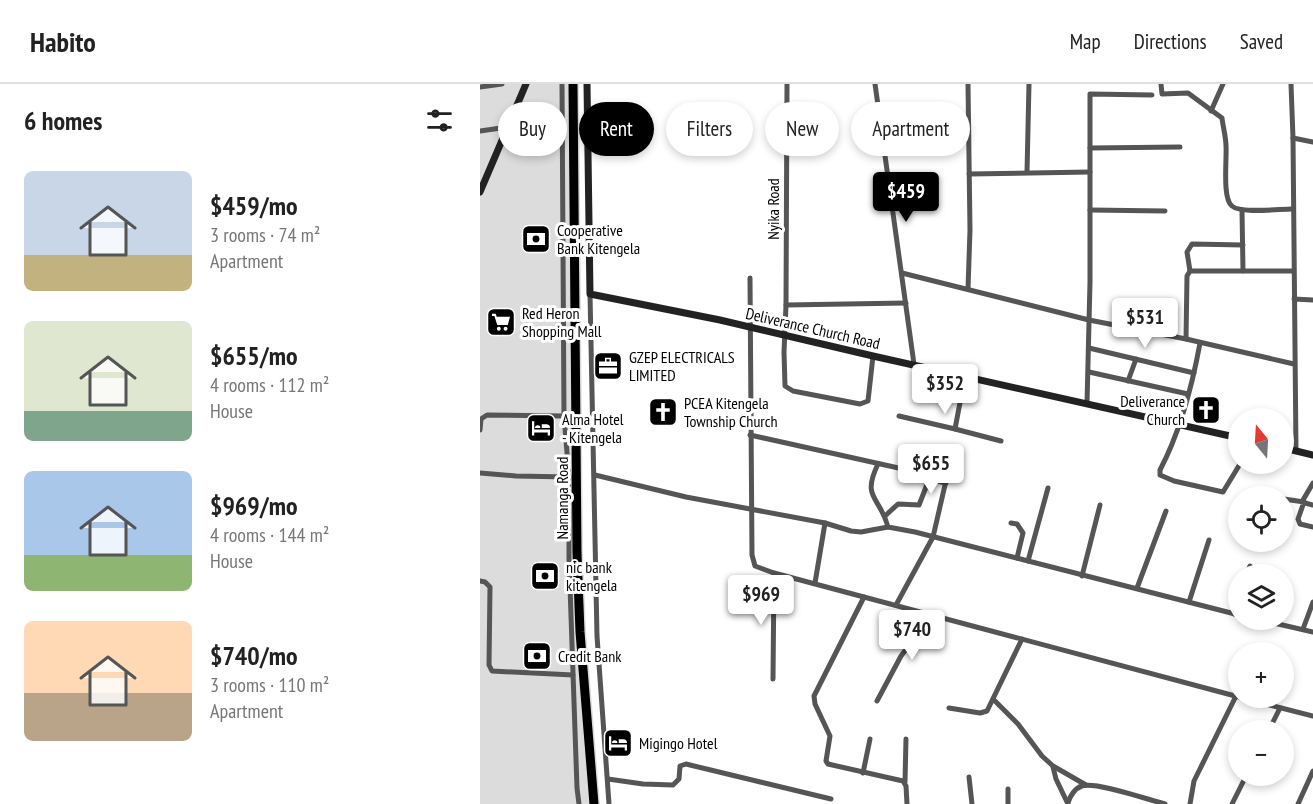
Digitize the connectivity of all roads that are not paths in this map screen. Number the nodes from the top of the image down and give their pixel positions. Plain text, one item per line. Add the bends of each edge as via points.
1 (502, 84) edge
2 (526, 84) edge
3 (562, 84) edge
4 (573, 84) edge
5 (587, 84) edge
6 (787, 84) edge
7 (875, 84) edge
8 (968, 84) edge
9 (1029, 84) edge
10 (1161, 84) edge
11 (1223, 84) edge
12 (1291, 84) edge
13 (480, 87) edge
14 (1152, 95) dead end
15 (518, 102) edge
16 (1211, 111) junction
17 (498, 128) edge
18 (480, 131) edge
19 (1293, 138) junction
20 (1313, 142) edge
21 (1180, 147) dead end
22 (1090, 148) junction
23 (498, 150) edge
24 (1027, 172) junction
25 (1090, 172) junction
26 (969, 174) junction
27 (574, 188) junction
28 (562, 190) junction
29 (480, 192) edge
30 (1292, 209) junction
31 (1090, 210) junction
32 (1242, 210) junction
33 (1165, 211) dead end
34 (1243, 245) junction
35 (1190, 271) junction
36 (1243, 271) junction
37 (1293, 271) junction
38 (902, 273) junction
39 (750, 278) dead end
40 (574, 286) junction
41 (563, 287) junction
42 (968, 289) junction
43 (590, 294) junction
44 (1294, 299) junction
45 (1313, 300) edge
46 (906, 303) junction
47 (786, 305) junction
48 (1089, 320) junction
49 (750, 327) junction
50 (785, 334) junction
51 (1186, 339) junction
52 (1200, 343) junction
53 (1089, 348) junction
54 (873, 356) junction
55 (1136, 359) junction
56 (914, 364) junction
57 (1294, 364) junction
58 (1089, 372) junction
59 (1194, 373) junction
60 (965, 376) junction
61 (1128, 381) junction
62 (1188, 394) junction
63 (1087, 404) junction
64 (564, 416) junction
65 (899, 416) dead end
66 (1181, 424) junction
67 (955, 429) junction
68 (480, 430) edge
69 (750, 435) junction
70 (1228, 435) edge
71 (1001, 441) dead end
72 (1296, 451) joint
73 (1313, 455) edge
74 (951, 459) dead end
75 (878, 464) junction
76 (480, 473) edge
77 (1234, 474) edge
78 (595, 475) junction
79 (569, 477) junction
80 (928, 478) junction
81 (946, 483) junction
82 (1313, 483) edge
83 (1048, 488) dead end
84 (1294, 501) edge
85 (1304, 502) junction
86 (1100, 505) dead end
87 (1313, 505) edge
88 (751, 509) junction
89 (1166, 512) dead end
90 (885, 516) junction
91 (825, 523) junction
92 (1011, 523) dead end
93 (1313, 526) edge
94 (888, 527) junction
95 (933, 537) junction
96 (1209, 540) dead end
97 (1017, 558) junction
98 (1028, 561) junction
99 (774, 573) junction
100 (1082, 576) junction
101 (480, 581) edge
102 (815, 583) junction
103 (1137, 588) junction
104 (864, 597) junction
105 (1189, 602) junction
106 (1313, 602) edge
107 (896, 604) junction
108 (1228, 612) edge
109 (935, 615) junction
110 (1294, 627) edge
111 (1303, 629) junction
112 (1313, 632) edge
113 (1022, 639) junction
114 (573, 675) junction
115 (773, 679) dead end
116 (1228, 694) edge
117 (994, 700) junction
118 (877, 701) dead end
119 (949, 708) dead end
120 (1233, 708) edge
121 (1280, 708) joint
122 (1313, 717) edge
123 (1274, 720) edge
124 (870, 739) dead end
125 (906, 739) dead end
126 (1053, 766) junction
127 (1313, 771) edge
128 (863, 773) junction
129 (969, 777) dead end
130 (608, 779) junction
131 (905, 782) junction
132 (1086, 785) junction
133 (1241, 786) edge
134 (1008, 789) dead end
135 (1131, 795) junction
136 (831, 799) dead end
137 (579, 804) edge
138 (594, 804) edge
139 (609, 804) edge
140 (907, 804) edge
141 (972, 804) edge
142 (1008, 804) edge
143 (1068, 804) edge
144 (1132, 804) edge
145 (1165, 804) edge
146 (1190, 804) edge
147 (1232, 804) edge
148 (1298, 804) edge

1 - 13 street
2 - 15 street
3 - 28 street
4 - 27 highway, Namanga Road
5 - 43 street
6 - 47 street, Nyika Road
7 - 38 street
8 - 26 street
9 - 24 street
10 - 16 street via 1162,94 1188,93
11 - 16 street
12 - 19 street
14 - 22 street via 1090,94
16 - 32 street via 1222,118 1228,201
17 - 18 street
19 - 20 street
19 - 30 street
21 - 22 street
22 - 25 street
23 - 29 street
24 - 25 street
24 - 26 street
25 - 31 street
26 - 42 street
27 - 28 street
27 - 40 highway, Namanga Road
28 - 41 street
30 - 32 street
30 - 37 street
31 - 33 street
31 - 48 street
32 - 34 street
34 - 35 street via 1192,244 1187,252
34 - 36 street
35 - 36 street
35 - 51 street
36 - 37 street
37 - 44 street
38 - 42 street
38 - 46 street
39 - 49 street
40 - 41 street
40 - 138 highway, Namanga Road via 580,632
41 - 64 street
42 - 48 street
43 - 49 street, Deliverance Church Road
43 - 78 street
44 - 45 street
44 - 57 street
46 - 47 street
46 - 56 street
47 - 50 street, Nyika Road
48 - 51 street
48 - 53 street
49 - 50 street, Deliverance Church Road
49 - 69 street
50 - 54 street, Deliverance Church Road
50 - 54 street, Nyika Road via 784,383 792,391 865,404
51 - 52 street
52 - 57 street
52 - 59 street
53 - 55 street
53 - 58 street
54 - 56 street, Deliverance Church Road
55 - 59 street
55 - 61 street
56 - 60 street, Deliverance Church Road
57 - 72 street
58 - 61 street
58 - 63 street
59 - 62 street
60 - 63 street, Deliverance Church Road
60 - 67 street
61 - 62 street
62 - 66 street
63 - 66 street, Deliverance Church Road
64 - 68 street via 487,415
64 - 79 street
65 - 67 street
66 - 70 street, Deliverance Church Road
66 - 77 street via 1160,470 1162,477 1223,492
67 - 71 street
69 - 75 street
69 - 88 street
72 - 73 street
74 - 81 street
75 - 80 street
75 - 90 street via 870,487
76 - 79 street
78 - 88 street
78 - 130 street via 597,636
79 - 114 street
80 - 81 street
80 - 90 street via 919,506 898,504
81 - 95 street
82 - 85 street
83 - 98 street
84 - 85 street
85 - 87 street
85 - 93 street via 1298,519 1300,524
86 - 100 street
88 - 91 street
88 - 99 street via 755,566
89 - 103 street
90 - 94 street
91 - 94 street via 861,532
91 - 102 street
92 - 97 street via 1017,524 1023,533
94 - 95 street
95 - 97 street
95 - 107 street
96 - 105 street
97 - 98 street
98 - 100 street
99 - 102 street
99 - 115 street
100 - 103 street
101 - 114 street via 490,587 492,671
102 - 104 street
103 - 105 street
104 - 107 street
104 - 128 street via 814,700 830,736 828,764
105 - 108 street
106 - 111 street
107 - 109 street
109 - 113 street
109 - 118 street via 901,656
110 - 111 street
111 - 112 street
113 - 116 street
113 - 117 street
114 - 137 street
117 - 119 street via 984,713
117 - 126 street
120 - 146 street via 1194,781
121 - 122 street
121 - 123 street
124 - 128 street
125 - 131 street
126 - 132 street
126 - 143 street
127 - 148 street
128 - 131 street
129 - 141 street
130 - 136 street via 672,785 679,779 680,766 686,764
130 - 139 street
131 - 140 street
132 - 135 street
132 - 143 street via 1075,791
133 - 147 street
134 - 142 street
135 - 144 street
135 - 145 street

